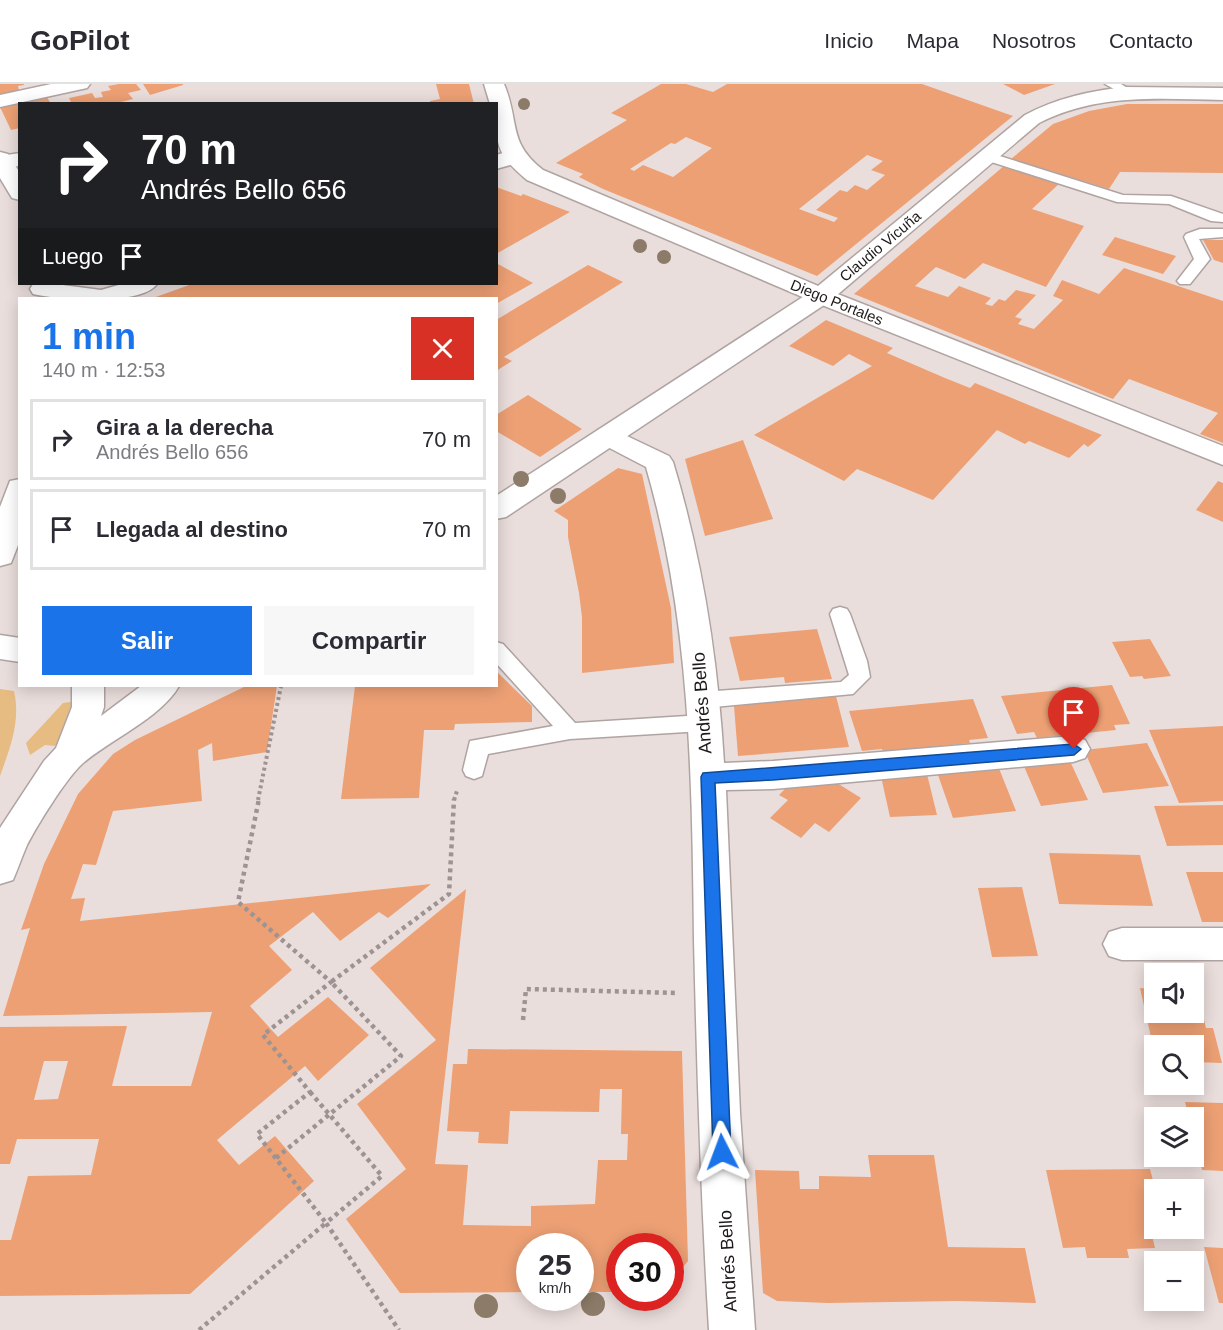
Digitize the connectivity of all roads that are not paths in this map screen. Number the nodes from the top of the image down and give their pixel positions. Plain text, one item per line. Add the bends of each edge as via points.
1 (80, 84) edge
2 (501, 89) edge
3 (1121, 89) edge
4 (1223, 94) edge
5 (0, 101) edge
6 (987, 156) junction
7 (7, 160) edge
8 (505, 160) edge
9 (18, 188) edge
10 (1223, 218) edge
11 (1223, 233) edge
12 (1185, 281) dead end
13 (142, 285) edge
14 (42, 290) edge
15 (821, 296) junction
16 (94, 297) edge
17 (105, 297) edge
18 (608, 436) junction
19 (1223, 456) edge
20 (18, 495) edge
21 (498, 509) edge
22 (0, 556) edge
23 (840, 614) dead end
24 (0, 647) edge
25 (18, 650) edge
26 (498, 651) edge
27 (136, 687) edge
28 (162, 687) edge
29 (88, 696) edge
30 (703, 712) junction
31 (570, 731) junction
32 (1074, 749) dead end
33 (70, 755) junction
34 (474, 770) road end
35 (708, 777) junction
36 (0, 869) edge
37 (1122, 944) dead end
38 (1223, 944) edge
39 (732, 1330) edge

1 - 5 street
2 - 8 street, Diego Portales
3 - 4 street, Claudio Vicuña
3 - 6 street, Claudio Vicuña via 1044,111
6 - 10 lane via 1122,199 1171,200
6 - 15 street, Claudio Vicuña
7 - 9 street
8 - 15 street, Diego Portales via 570,192
11 - 12 lane via 1191,237 1202,259
13 - 17 street
14 - 16 street
15 - 18 street, Claudio Vicuña
15 - 19 street, Diego Portales
18 - 21 street, Claudio Vicuña
18 - 30 street, Andrés Bello via 659,462 667,484 695,607
20 - 22 street
23 - 30 lane via 860,677 846,688
24 - 25 street
26 - 31 lane
27 - 29 street
28 - 33 street
29 - 33 street
30 - 31 lane
30 - 35 street, Andrés Bello
31 - 34 lane via 478,747
32 - 35 street
33 - 36 street via 12,839
35 - 39 street, Andrés Bello via 714,993
37 - 38 street

